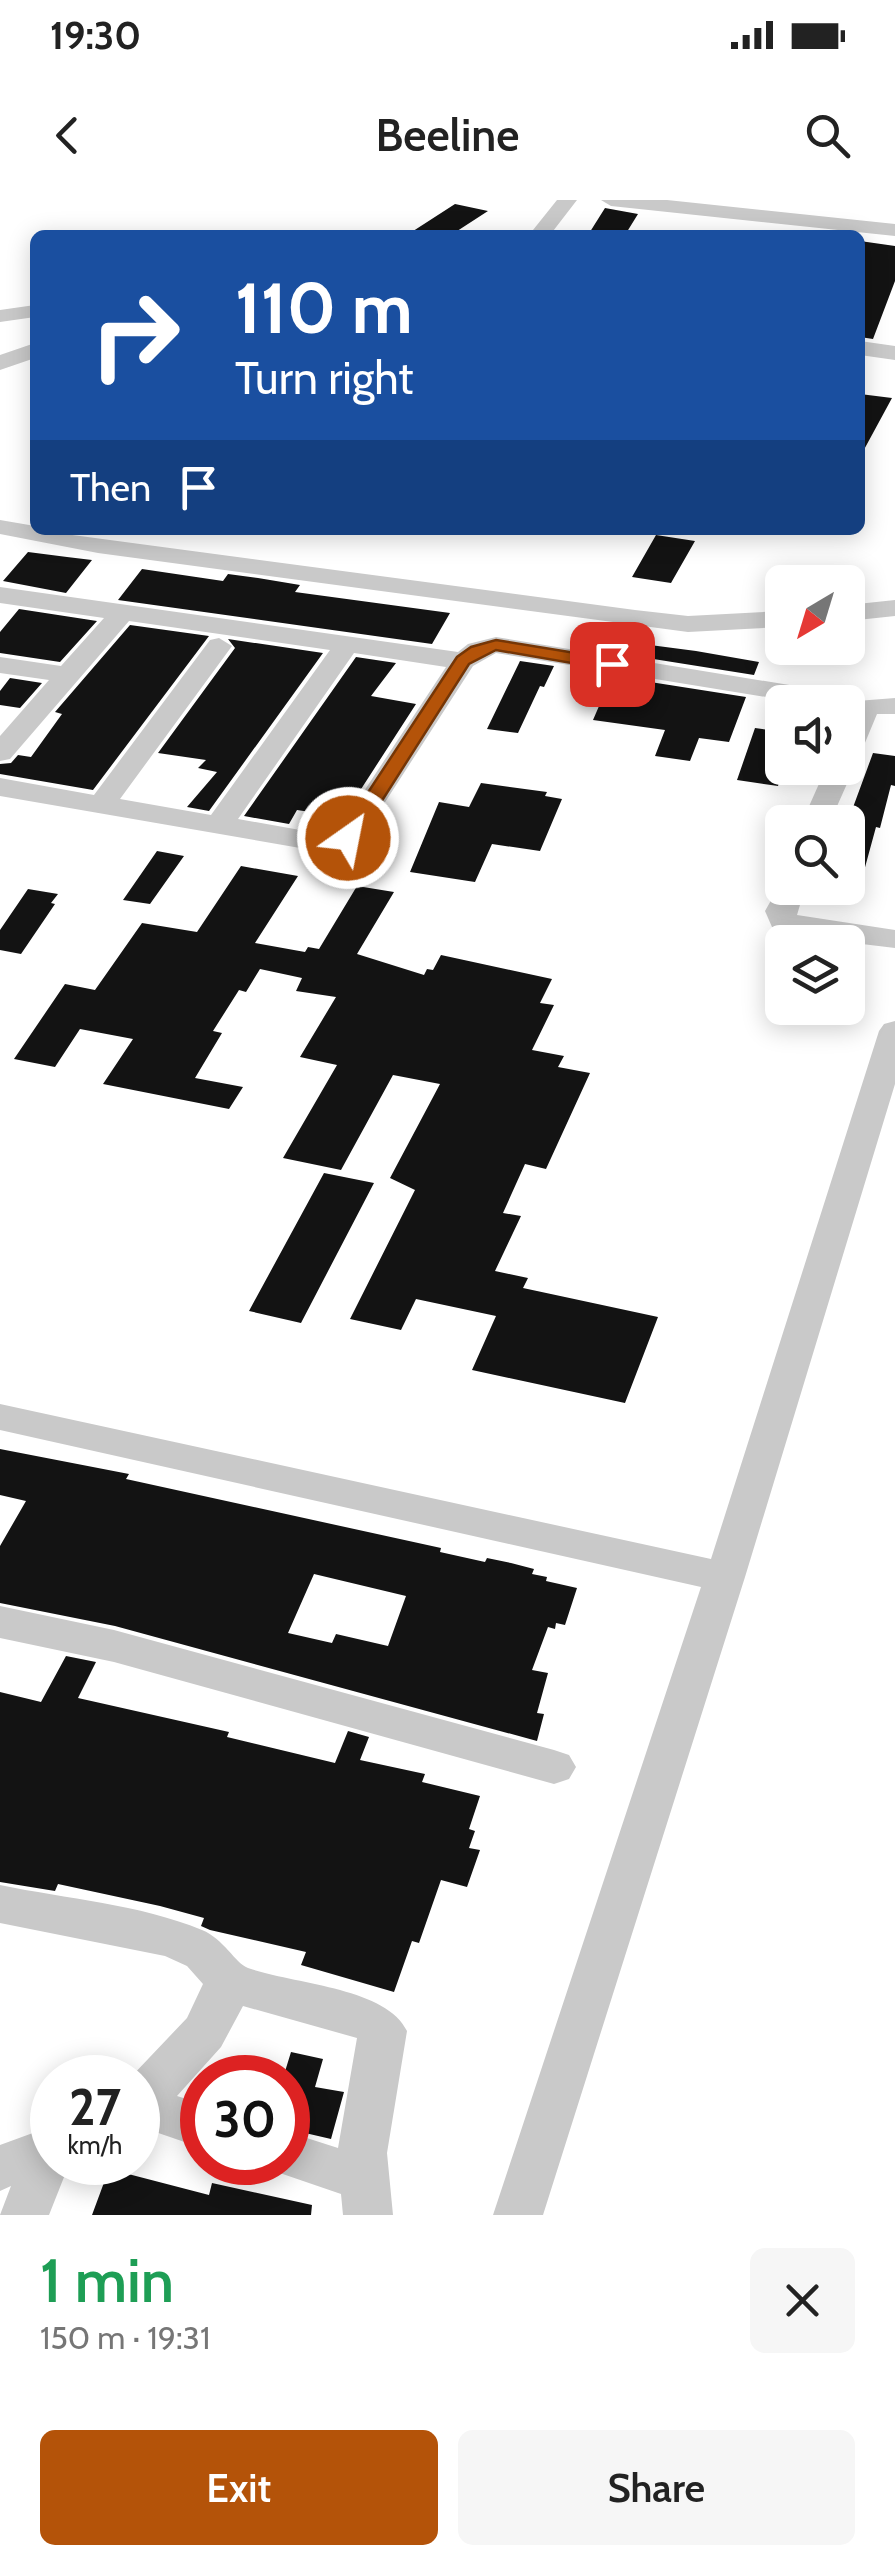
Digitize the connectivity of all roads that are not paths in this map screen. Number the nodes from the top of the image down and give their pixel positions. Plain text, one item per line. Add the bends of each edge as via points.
1 (567, 200) edge
2 (611, 200) edge
3 (544, 230) edge
4 (895, 230) edge
5 (30, 312) edge
6 (0, 316) edge
7 (865, 349) edge
8 (30, 352) edge
9 (895, 352) edge
10 (1, 361) edge
11 (0, 527) edge
12 (30, 533) edge
13 (41, 535) edge
14 (0, 595) edge
15 (895, 608) edge
16 (865, 611) edge
17 (121, 614) junction
18 (765, 620) edge
19 (347, 645) junction
20 (220, 646) dead end
21 (463, 660) junction
22 (0, 665) edge
23 (68, 675) junction
24 (765, 688) edge
25 (0, 753) edge
26 (1, 789) edge
27 (101, 805) junction
28 (219, 825) junction
29 (783, 905) edge
30 (895, 939) edge
31 (895, 1031) edge
32 (0, 1417) edge
33 (724, 1577) junction
34 (0, 1622) edge
35 (554, 1766) dead end
36 (0, 1904) edge
37 (227, 1982) junction
38 (160, 2081) edge
39 (30, 2156) edge
40 (310, 2166) edge
41 (0, 2168) edge
42 (37, 2185) edge
43 (367, 2197) edge
44 (24, 2215) edge
45 (518, 2215) edge

1 - 3 street
2 - 4 street
5 - 6 street
7 - 9 street
8 - 10 street
11 - 12 street
13 - 18 street via 635,618 688,624
14 - 17 street
15 - 16 street
17 - 19 street
17 - 23 street
19 - 21 street
19 - 28 street
20 - 27 street
21 - 24 street via 496,645
21 - 28 street via 348,838 329,844
22 - 23 street
23 - 25 street
26 - 27 street
27 - 28 street
29 - 30 street via 783,920 796,927
31 - 33 street
32 - 33 street
33 - 45 street
34 - 35 street via 114,1646
36 - 37 street via 183,1944 216,1963
37 - 38 street via 217,2011
37 - 43 street via 383,2031 362,2153
39 - 41 street
40 - 43 street
42 - 44 street

